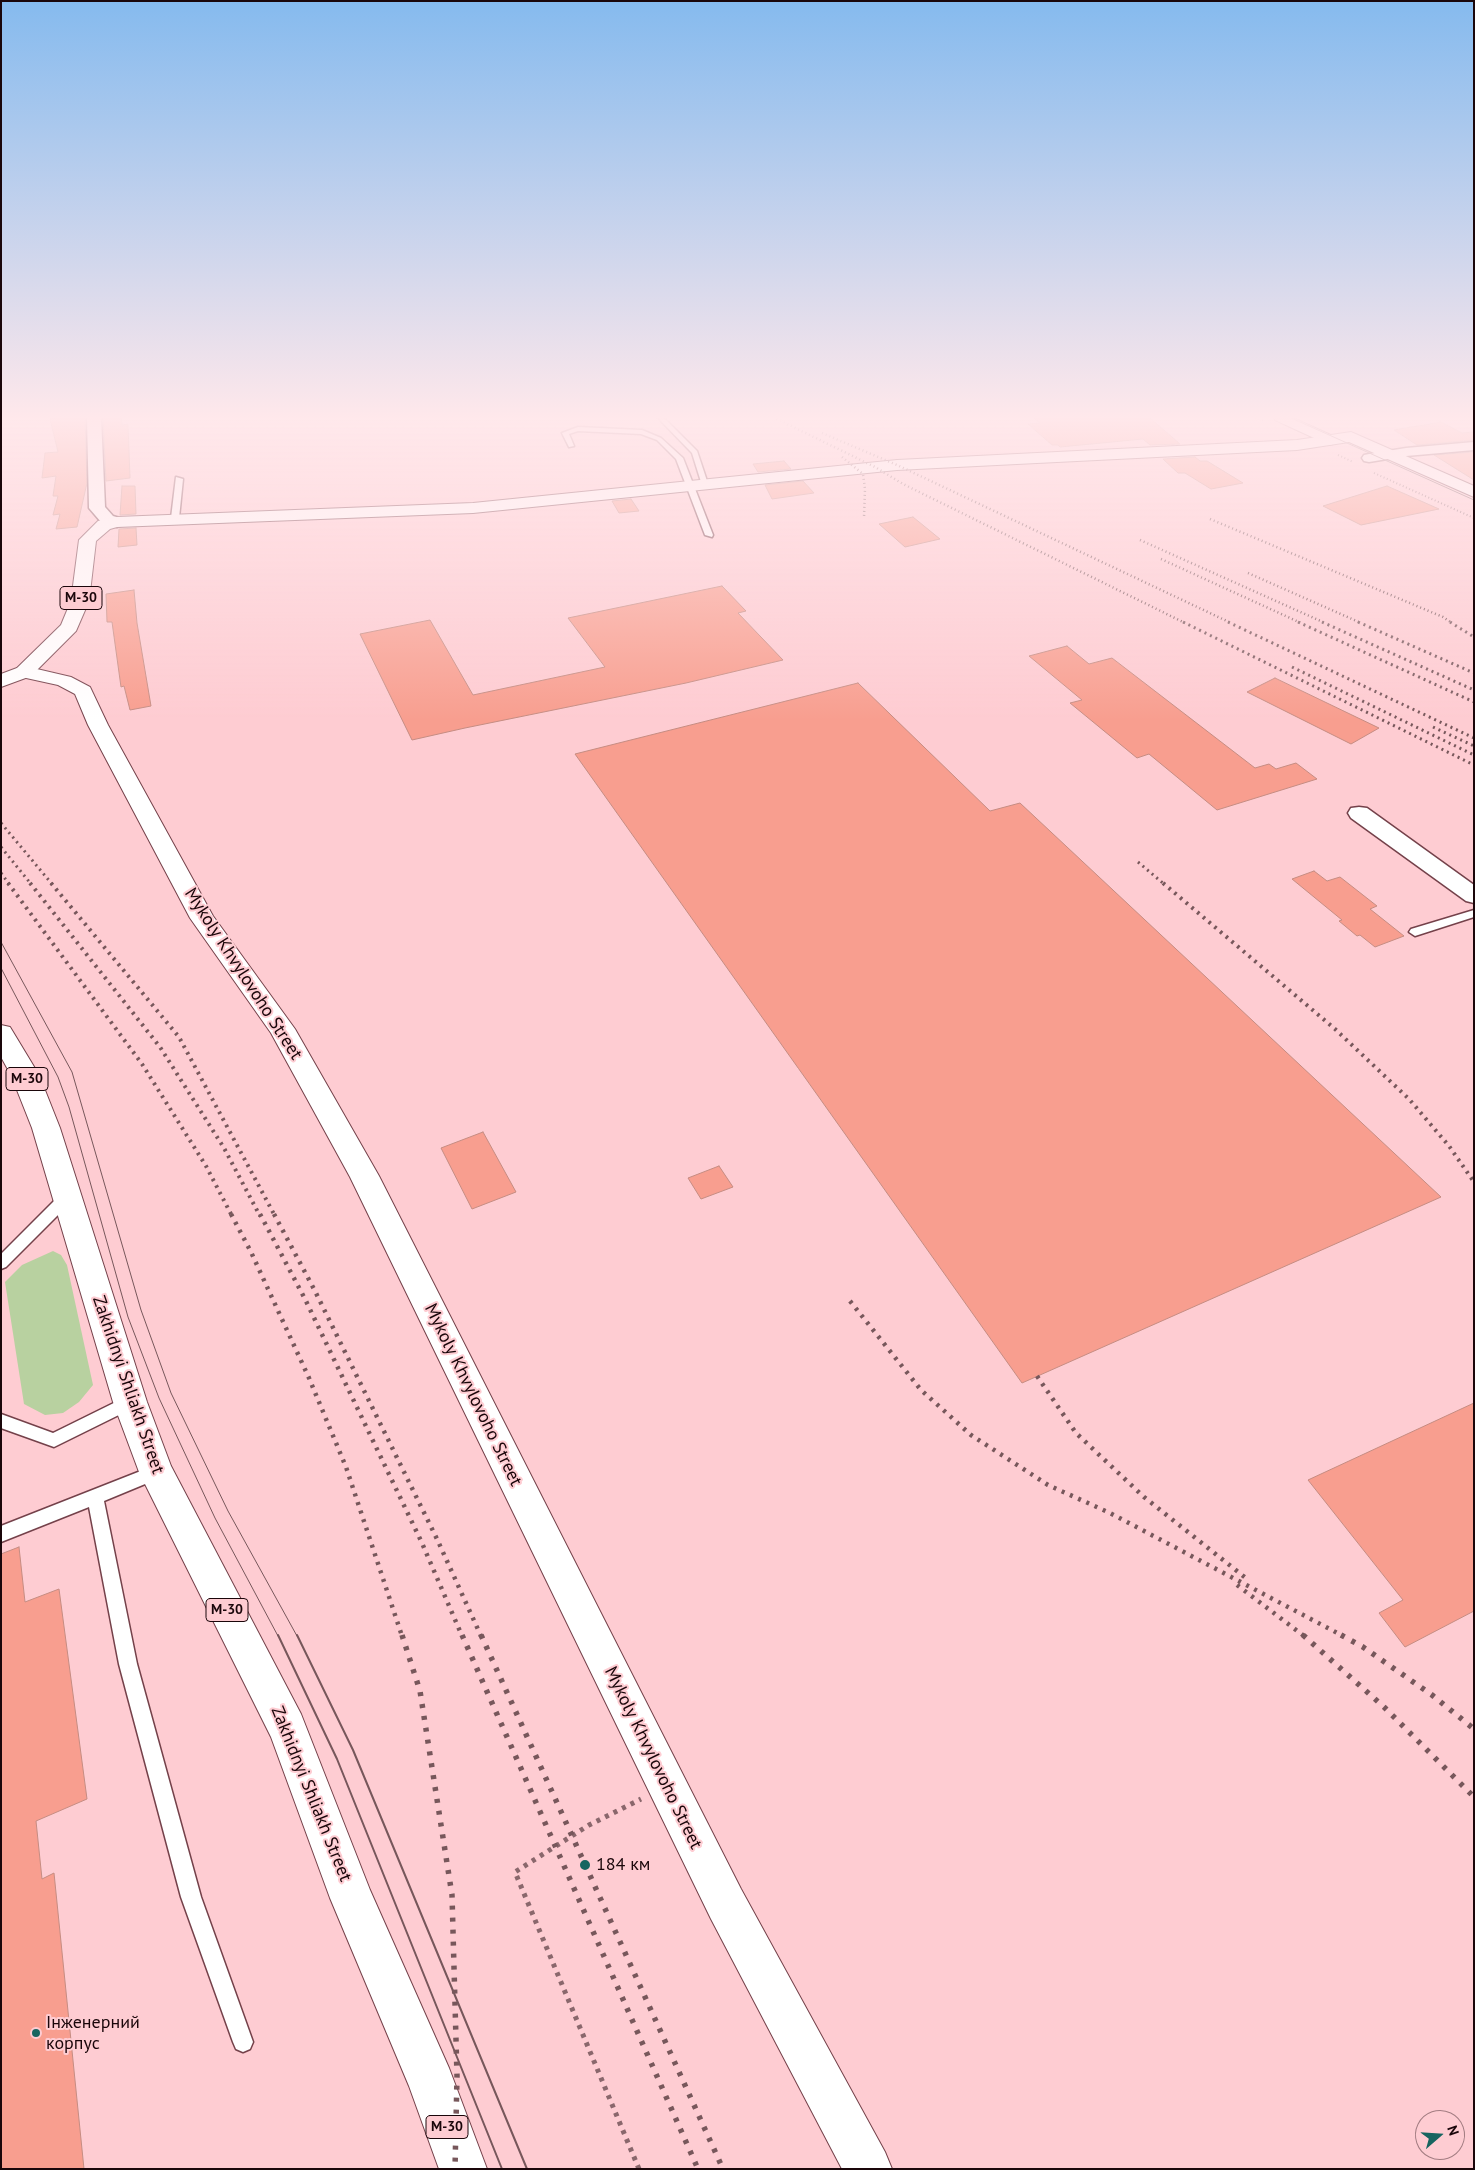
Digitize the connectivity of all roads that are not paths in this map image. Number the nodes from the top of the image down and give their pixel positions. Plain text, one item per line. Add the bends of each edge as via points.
1 (106, 518) edge
2 (170, 518) edge
3 (702, 518) edge
4 (117, 522) junction
5 (709, 536) dead end
6 (9, 676) edge
7 (1359, 813) dead end
8 (1474, 896) edge
9 (1474, 913) edge
10 (1415, 932) dead end
11 (1, 1034) edge
12 (67, 1197) junction
13 (1, 1263) edge
14 (130, 1402) junction
15 (1, 1421) edge
16 (156, 1472) junction
17 (95, 1498) junction
18 (1, 1534) edge
19 (243, 2042) dead end
20 (463, 2169) edge
21 (868, 2169) edge

1 - 4 street
2 - 4 main road, М-30
3 - 5 lane
4 - 6 main road, Mykoly Khvylovoho Street / М-30 via 104,525 88,540 80,601 69,627
6 - 21 main road, Mykoly Khvylovoho Street via 64,681 82,691 202,918 282,1029 364,1176 722,1896
7 - 8 street
9 - 10 lane
11 - 12 main road, Zakhidnyi Shliakh Street / М-30 via 25,1075 46,1128
12 - 13 lane
12 - 14 main road, Zakhidnyi Shliakh Street / М-30
14 - 15 lane via 54,1440
14 - 16 main road, Zakhidnyi Shliakh Street / М-30
16 - 17 lane
16 - 20 main road, Zakhidnyi Shliakh Street / М-30 via 287,1728 352,1898 432,2085
17 - 18 lane
17 - 19 lane via 128,1664 191,1897

